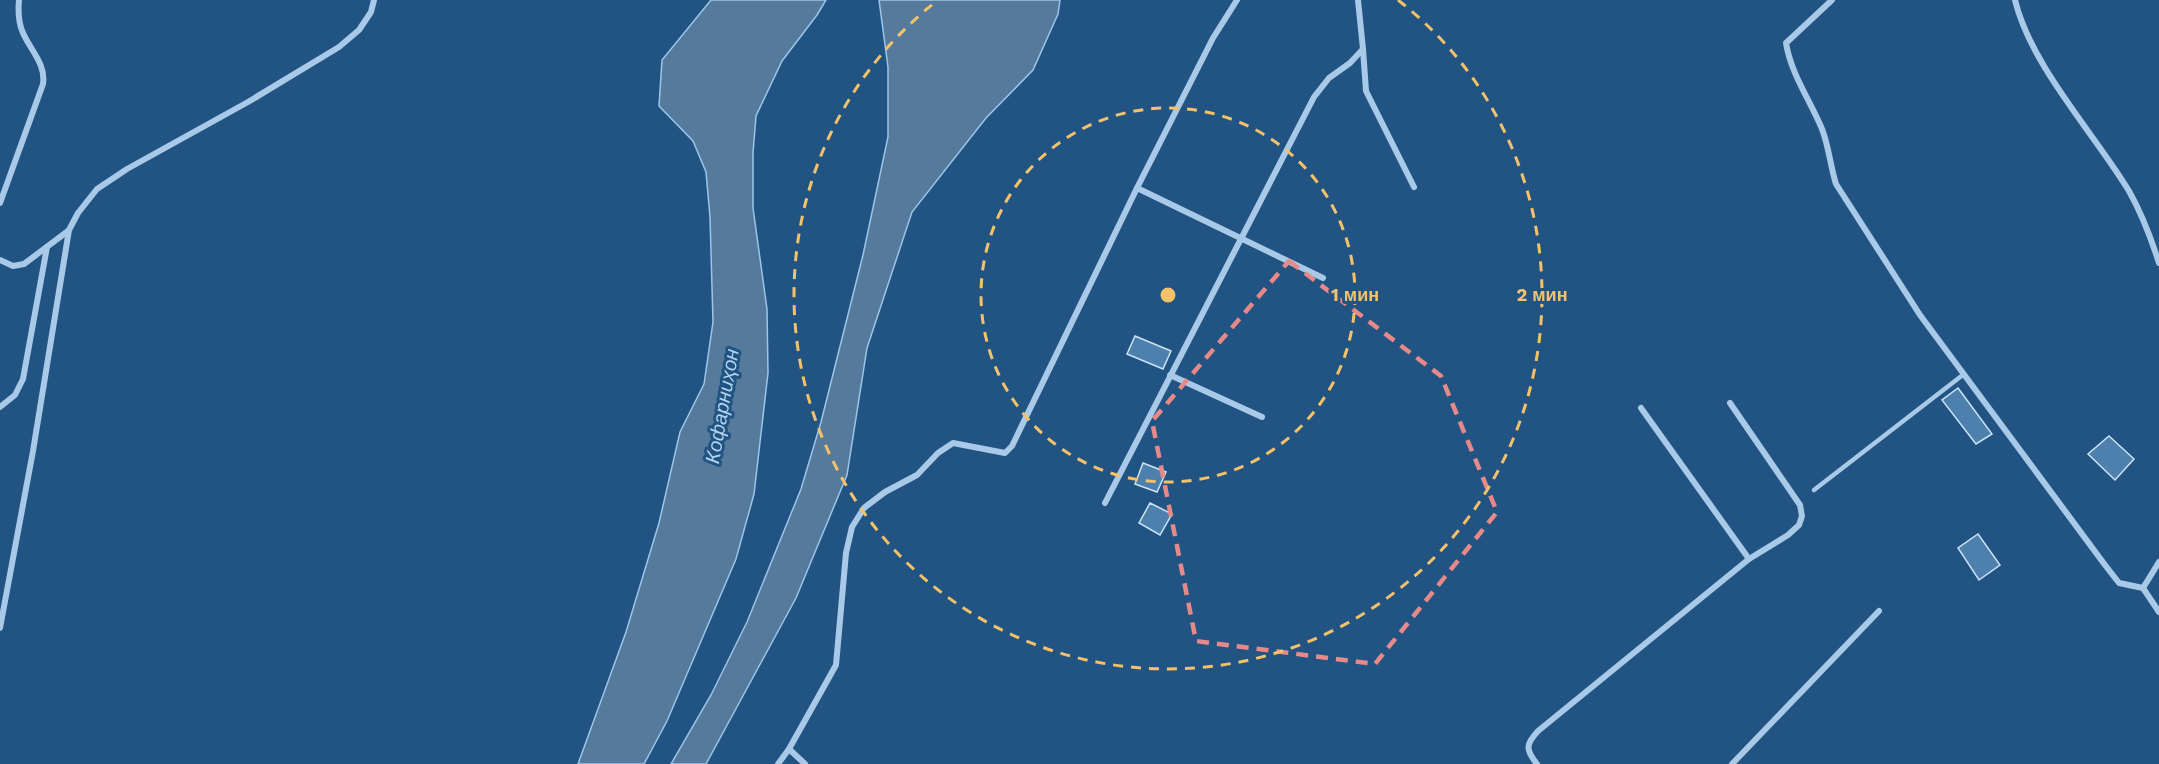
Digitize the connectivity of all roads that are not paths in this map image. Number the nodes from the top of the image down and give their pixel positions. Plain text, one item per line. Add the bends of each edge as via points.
1 (19, 0) edge
2 (374, 0) edge
3 (1237, 0) edge
4 (1358, 0) edge
5 (1832, 0) edge
6 (2015, 0) edge
7 (1363, 49) junction
8 (1414, 187) dead end
9 (1137, 188) junction
10 (0, 203) edge
11 (69, 230) junction
12 (1240, 239) junction
13 (47, 247) junction
14 (0, 260) edge
15 (2159, 263) edge
16 (1323, 279) dead end
17 (1964, 374) junction
18 (1170, 375) junction
19 (1730, 403) dead end
20 (0, 407) edge
21 (1641, 408) dead end
22 (1262, 417) dead end
23 (1814, 490) dead end
24 (1106, 503) dead end
25 (1749, 559) junction
26 (2159, 562) edge
27 (2143, 588) junction
28 (1879, 611) dead end
29 (2159, 612) edge
30 (0, 628) edge
31 (789, 749) junction
32 (778, 764) edge
33 (805, 764) edge
34 (1537, 764) edge
35 (1732, 764) edge

1 - 10 street via 22,31 45,73
2 - 11 street via 358,30 339,47 127,169 98,189
3 - 9 street via 1213,38
4 - 7 street
5 - 17 street via 1786,43 1789,61 1822,129 1836,184
6 - 15 street via 2020,20 2042,61 2129,192
7 - 8 street via 1366,91
7 - 12 street via 1329,78 1314,97
9 - 12 street
9 - 31 street via 1012,446 1005,453 998,453 953,444 917,475 864,508 852,526 836,665
11 - 13 street
11 - 30 street
12 - 16 street
12 - 18 street
13 - 14 street via 24,264 13,266
13 - 20 street via 23,379 15,394
17 - 23 lane
17 - 27 street via 2119,583
18 - 22 street
18 - 24 street
19 - 25 street via 1800,505 1802,516 1788,535
21 - 25 street
25 - 34 street via 1538,731 1528,744 1529,754
26 - 27 street
27 - 29 street
28 - 35 street
31 - 32 street
31 - 33 street

